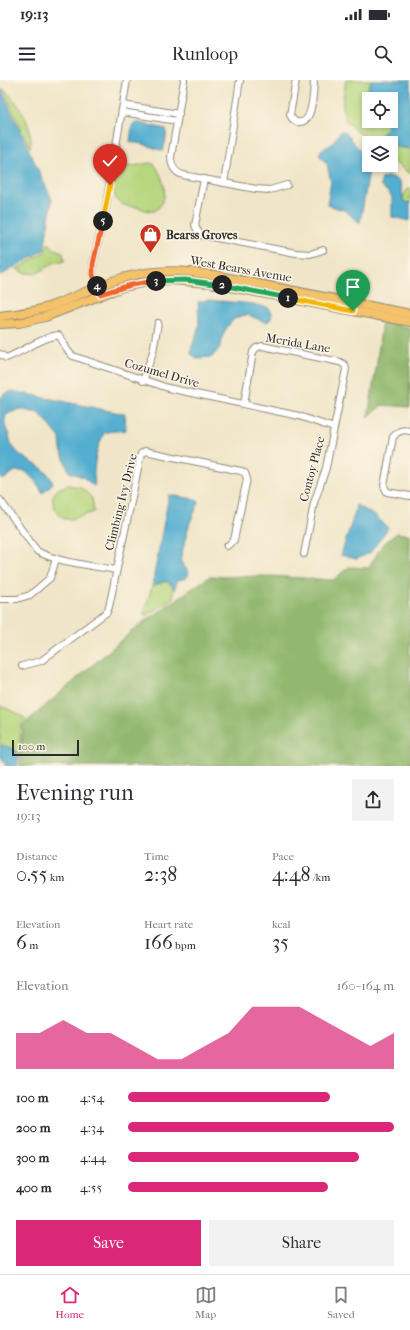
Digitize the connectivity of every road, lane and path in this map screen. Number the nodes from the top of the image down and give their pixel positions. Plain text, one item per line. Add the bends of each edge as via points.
1 (127, 80) edge
2 (184, 80) edge
3 (240, 80) edge
4 (296, 80) edge
5 (313, 80) edge
6 (122, 108) junction
7 (178, 117) junction
8 (204, 179) junction
9 (224, 183) junction
10 (287, 185) dead end
11 (323, 250) dead end
12 (98, 291) junction
13 (410, 314) edge
14 (0, 316) edge
15 (410, 322) edge
16 (158, 323) dead end
17 (0, 324) edge
18 (0, 354) edge
19 (345, 365) joint
20 (143, 381) junction
21 (244, 404) junction
22 (334, 428) junction
23 (410, 431) edge
24 (410, 496) edge
25 (0, 500) edge
26 (227, 546) dead end
27 (304, 554) dead end
28 (56, 559) junction
29 (116, 570) junction
30 (0, 599) edge
31 (22, 666) dead end

1 - 6 street
2 - 7 street
3 - 9 street
4 - 5 street via 290,112 291,118 301,123 310,114
6 - 7 street
6 - 12 street via 105,212 93,264 93,275
7 - 8 street via 171,157 173,167 179,174
8 - 9 street
8 - 11 street via 196,226 201,235 296,253 310,254
9 - 10 street via 265,190
12 - 13 main road, West Bearss Avenue via 120,278 143,273 191,271
12 - 14 main road, West Bearss Avenue via 44,308
12 - 15 main road, West Bearss Avenue via 161,280 185,280
12 - 17 main road, West Bearss Avenue via 62,312 19,323
16 - 20 street via 153,352
18 - 20 street, Cozumel Drive via 6,358 50,336 58,335 73,356
19 - 21 street, Merida Lane via 262,346 256,348 253,352
19 - 22 street, Contoy Place
20 - 21 street, Cozumel Drive
21 - 22 street, Cozumel Drive via 299,416
22 - 27 street, Contoy Place via 326,468 314,502
23 - 24 street via 398,432 393,437 384,486 387,492
25 - 28 street via 37,551
26 - 29 street, Climbing Ivy Drive via 234,540 247,479 245,474 241,471 145,451 141,454
28 - 29 street
28 - 30 street via 50,578 30,595 17,599
29 - 31 street, Climbing Ivy Drive via 107,612 41,661

